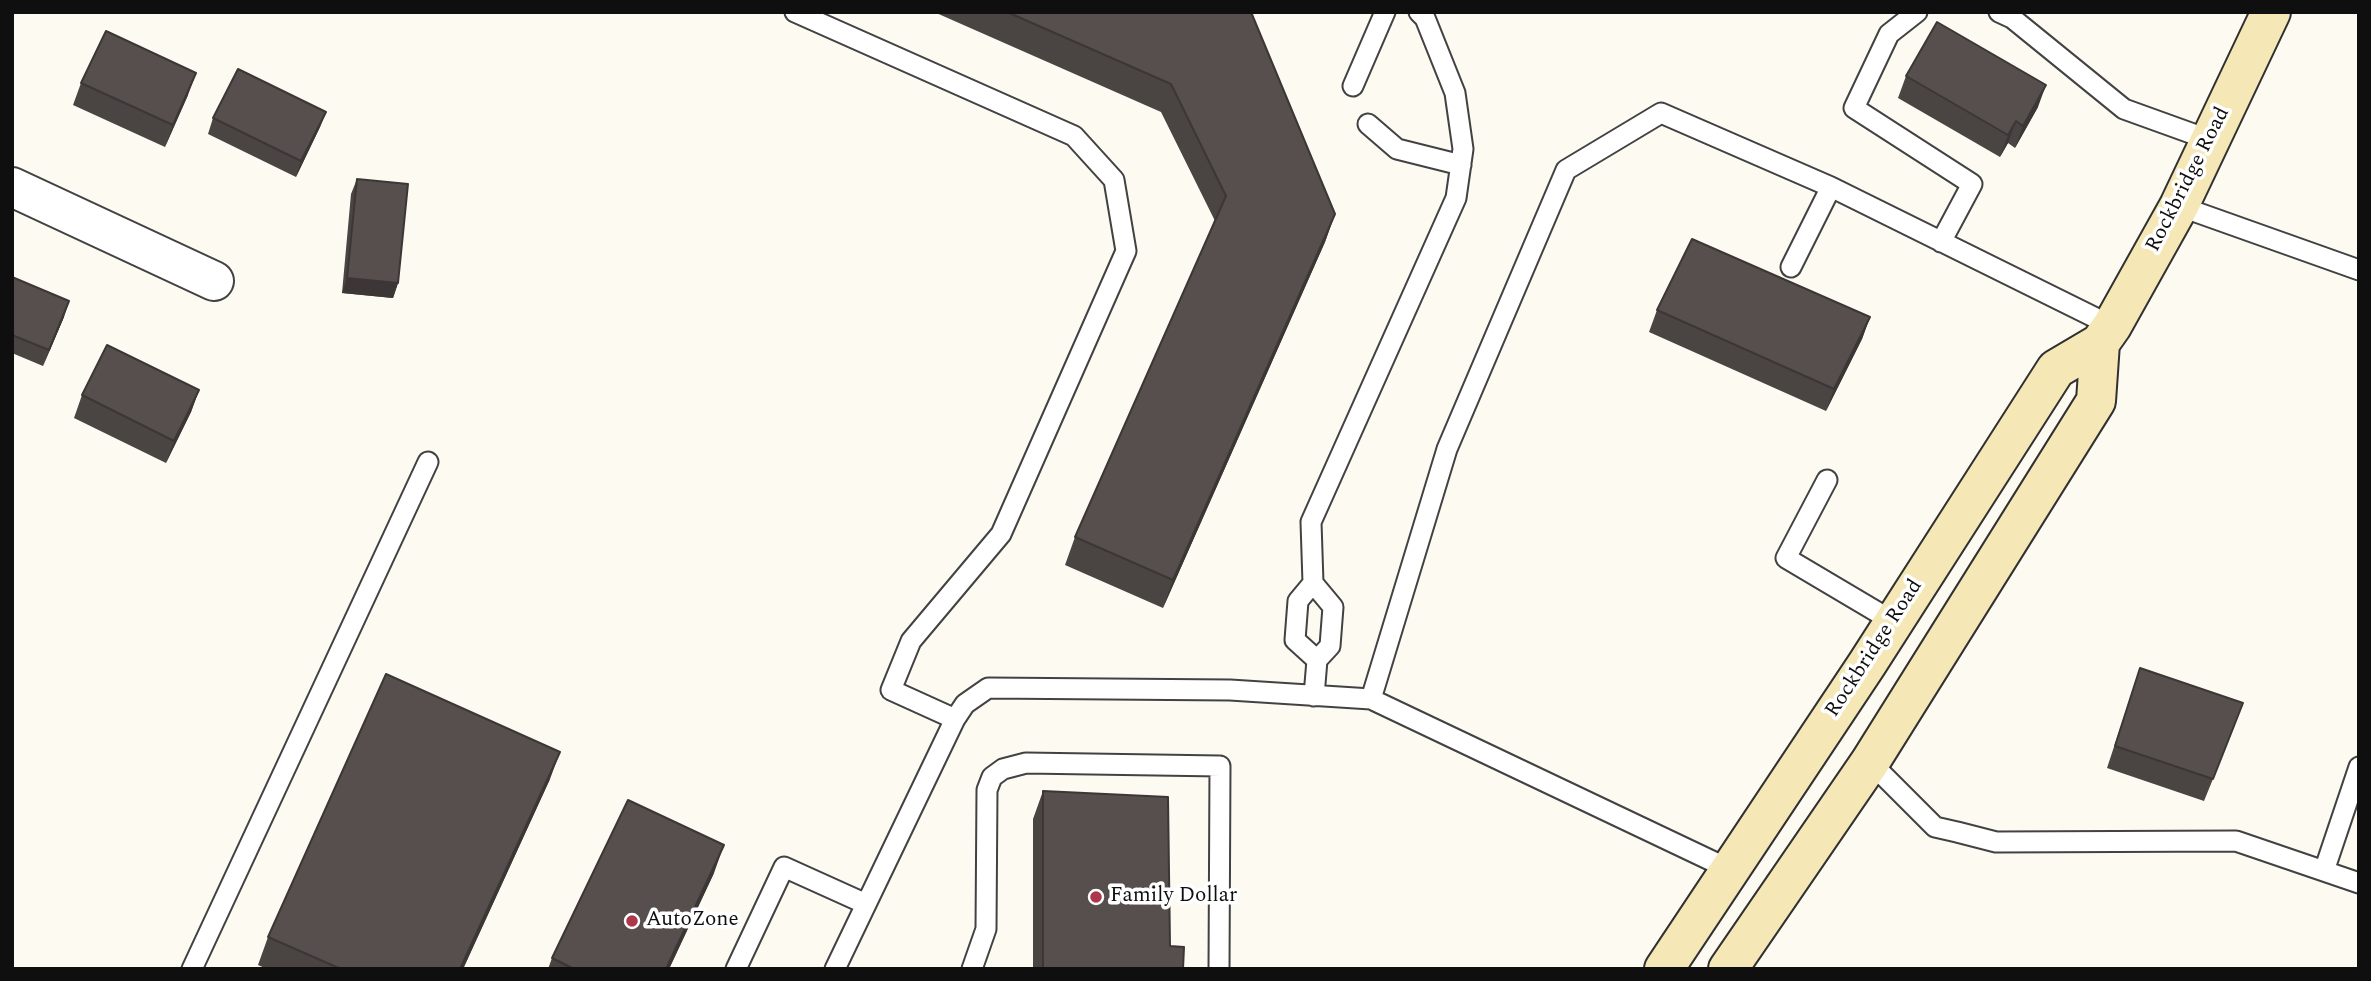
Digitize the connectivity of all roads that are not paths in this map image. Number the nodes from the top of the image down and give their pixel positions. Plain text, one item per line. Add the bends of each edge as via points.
1 (795, 12) edge
2 (1385, 12) edge
3 (1419, 12) edge
4 (1917, 12) edge
5 (2000, 12) edge
6 (2271, 12) edge
7 (1353, 86) dead end
8 (1368, 124) dead end
9 (2210, 141) junction
10 (1461, 165) junction
11 (12, 187) edge
12 (1831, 187) junction
13 (2179, 206) junction
14 (1941, 242) junction
15 (1791, 267) dead end
16 (2359, 270) edge
17 (214, 281) dead end
18 (2106, 335) junction
19 (428, 462) dead end
20 (1827, 480) dead end
21 (1313, 583) junction
22 (1894, 622) junction
23 (1317, 660) junction
24 (1314, 696) junction
25 (1371, 699) junction
26 (955, 719) junction
27 (1870, 762) junction
28 (2359, 767) edge
29 (1731, 870) junction
30 (2323, 872) junction
31 (2359, 884) edge
32 (866, 904) junction
33 (1736, 966) edge
34 (192, 969) edge
35 (736, 969) edge
36 (835, 969) edge
37 (972, 969) edge
38 (1219, 969) edge
39 (1664, 969) edge

1 - 26 lane via 1074,136 1114,180 1126,251 1001,534 911,640 891,690
2 - 7 lane
3 - 10 lane via 1455,93
4 - 14 lane via 1889,34 1854,108 1972,184
5 - 9 lane via 2124,109
6 - 9 main road, Rockbridge Road
8 - 10 lane via 1397,149
9 - 13 main road, Rockbridge Road
10 - 21 lane via 1456,198 1311,522
11 - 17 street
12 - 14 lane
12 - 15 lane
12 - 25 lane via 1661,113 1566,170 1447,449
13 - 16 lane
13 - 18 main road, Rockbridge Road
14 - 18 lane
18 - 22 main road, Rockbridge Road via 2056,369
18 - 27 main road, Rockbridge Road via 2096,401
19 - 34 lane
20 - 22 lane via 1786,558
21 - 23 lane via 1333,607 1330,646
21 - 23 lane via 1298,601 1295,640
22 - 29 main road, Rockbridge Road
23 - 24 lane
24 - 25 lane
24 - 26 lane via 1230,690 988,688 965,704
25 - 29 lane
26 - 32 lane
27 - 30 lane via 1935,827 1997,842 2236,841
27 - 33 main road, Rockbridge Road
28 - 30 lane
29 - 39 main road, Rockbridge Road
30 - 31 lane
32 - 35 lane via 784,867
32 - 36 lane
37 - 38 lane via 986,929 987,790 992,777 1003,769 1026,763 1220,766

